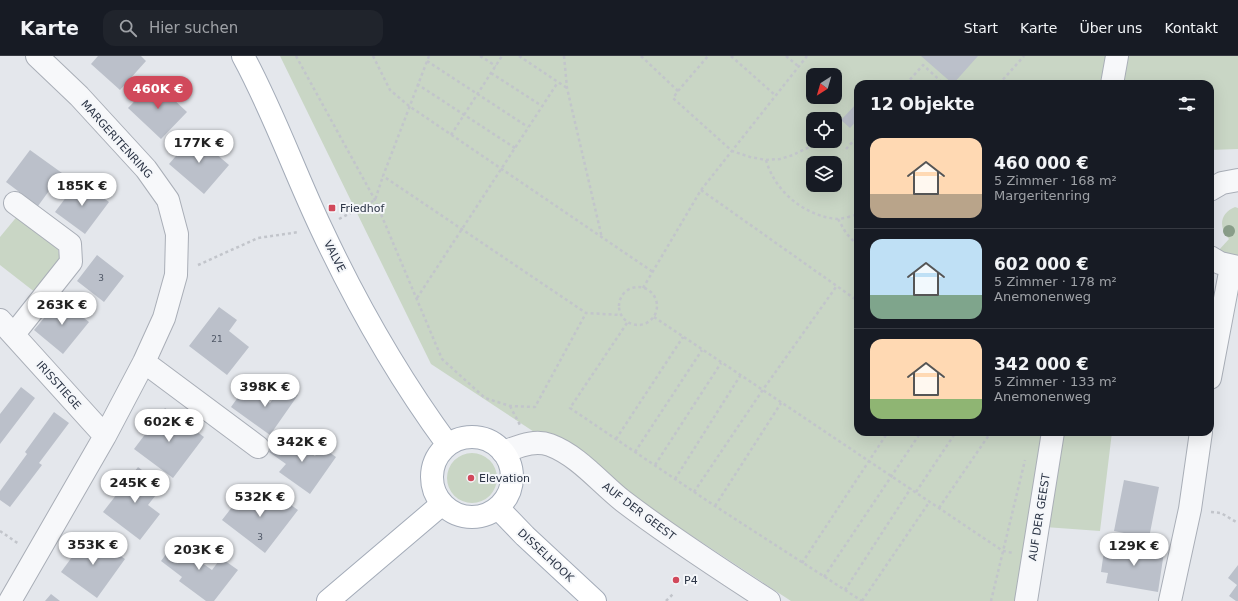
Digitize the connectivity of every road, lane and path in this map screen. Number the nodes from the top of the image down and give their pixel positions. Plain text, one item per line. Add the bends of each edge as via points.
1 (37, 56) edge
2 (243, 56) edge
3 (296, 56) edge
4 (373, 56) edge
5 (428, 56) edge
6 (480, 56) edge
7 (502, 56) edge
8 (518, 56) edge
9 (564, 56) edge
10 (641, 56) edge
11 (708, 56) edge
12 (731, 56) edge
13 (786, 56) edge
14 (807, 56) edge
15 (1024, 56) edge
16 (1117, 56) edge
17 (426, 61) junction
18 (496, 66) junction
19 (798, 66) junction
20 (491, 72) junction
21 (910, 80) edge
22 (940, 80) edge
23 (1003, 80) edge
24 (1113, 80) edge
25 (558, 82) junction
26 (417, 84) junction
27 (567, 88) junction
28 (678, 91) junction
29 (477, 94) junction
30 (775, 95) junction
31 (409, 106) junction
32 (542, 106) junction
33 (464, 115) junction
34 (528, 127) junction
35 (451, 135) junction
36 (854, 140) edge
37 (514, 148) junction
38 (807, 148) edge
39 (846, 149) dead end
40 (732, 151) junction
41 (766, 160) junction
42 (501, 169) junction
43 (384, 176) junction
44 (1238, 180) edge
45 (1214, 188) edge
46 (701, 190) junction
47 (375, 200) junction
48 (15, 203) dead end
49 (854, 215) edge
50 (342, 218) dead end
51 (838, 219) junction
52 (321, 228) junction
53 (462, 229) junction
54 (603, 238) junction
55 (854, 242) edge
56 (1214, 260) edge
57 (1235, 267) edge
58 (653, 272) junction
59 (176, 275) junction
60 (836, 286) junction
61 (643, 288) junction
62 (854, 298) edge
63 (416, 299) junction
64 (586, 313) junction
65 (620, 315) junction
66 (654, 317) junction
67 (627, 323) junction
68 (7, 327) edge
69 (683, 337) junction
70 (702, 350) junction
71 (1214, 360) edge
72 (144, 362) junction
73 (722, 363) junction
74 (740, 376) junction
75 (762, 391) junction
76 (781, 403) junction
77 (105, 436) junction
78 (885, 436) edge
79 (918, 436) edge
80 (953, 436) edge
81 (988, 436) edge
82 (1052, 436) edge
83 (1200, 436) edge
84 (616, 439) junction
85 (448, 445) junction
86 (258, 447) dead end
87 (503, 452) junction
88 (635, 452) junction
89 (1026, 454) dead end
90 (868, 460) junction
91 (655, 465) junction
92 (892, 476) junction
93 (675, 479) junction
94 (910, 488) junction
95 (694, 492) junction
96 (916, 492) junction
97 (930, 501) junction
98 (442, 504) junction
99 (715, 506) junction
100 (498, 508) junction
101 (939, 508) junction
102 (1190, 509) junction
103 (1238, 523) edge
104 (0, 531) edge
105 (23, 547) dead end
106 (1003, 551) junction
107 (1033, 558) junction
108 (802, 563) junction
109 (824, 577) junction
110 (844, 590) junction
111 (673, 594) dead end
112 (10, 601) edge
113 (328, 601) edge
114 (595, 601) edge
115 (666, 601) edge
116 (769, 601) edge
117 (862, 601) edge
118 (991, 601) edge
119 (1026, 601) edge
120 (1170, 601) edge

1 - 59 street, MARGERITENRING via 79,96 146,169 168,200 177,234
2 - 52 main road, VALVE
3 - 47 path
4 - 31 path via 390,90
5 - 17 path
6 - 18 path
7 - 18 path
8 - 25 path
9 - 27 path
10 - 28 path
11 - 28 path
12 - 30 path
13 - 19 path
14 - 19 path
15 - 23 path
16 - 24 street
17 - 26 path
17 - 29 path
18 - 20 path
19 - 30 path
20 - 29 path
20 - 32 path
21 - 22 path via 923,65
25 - 27 path
25 - 32 path
26 - 31 path
26 - 33 path
27 - 54 path
28 - 40 path via 673,98
29 - 33 path
29 - 34 path
30 - 40 path
31 - 35 path
31 - 43 path
32 - 34 path
33 - 35 path
33 - 37 path
34 - 37 path
35 - 42 path
36 - 39 path
37 - 42 path
38 - 41 path via 780,159
40 - 41 path
40 - 46 path
41 - 51 path via 777,185 792,200 805,209
42 - 53 path
42 - 54 path
43 - 47 path
43 - 53 path
44 - 45 street via 1222,183
46 - 58 path
46 - 60 path
47 - 50 path
47 - 63 path
48 - 68 street, IRISSTIEGE via 70,244 71,262
49 - 51 path
51 - 55 path
52 - 59 path via 258,238
52 - 85 main road, VALVE via 368,320 426,416
53 - 63 path
53 - 64 path
54 - 58 path
56 - 57 street via 1220,264
57 - 71 street
58 - 61 path
59 - 72 street, MARGERITENRING via 164,318
60 - 62 path
60 - 75 path
61 - 65 path via 627,290 620,297
61 - 66 path via 651,292 656,300 657,309
63 - 64 path via 442,359 485,398 510,406 535,407
64 - 65 path
65 - 67 path
66 - 67 path via 646,324 636,326
66 - 69 path
67 - 84 path via 570,408
68 - 77 street, IRISSTIEGE
69 - 70 path
69 - 84 path
70 - 73 path
70 - 88 path
72 - 77 street, MARGERITENRING
72 - 86 street
73 - 74 path
73 - 91 path
74 - 75 path
74 - 93 path
75 - 76 path
75 - 95 path
76 - 90 path
76 - 99 path
77 - 112 street, MARGERITENRING
78 - 90 path
79 - 92 path
80 - 96 path
81 - 101 path
82 - 107 street, AUF DER GEEST
83 - 102 street
84 - 88 path
85 - 87 main road via 458,439 483,438
85 - 98 main road via 438,455 433,467 435,493
87 - 100 main road via 510,466 512,481 508,496
87 - 116 street, AUF DER GEEST via 529,443 550,445 574,458 622,500 698,555
88 - 91 path
89 - 106 path
90 - 92 path
90 - 108 path
91 - 93 path
92 - 94 path
92 - 109 path
93 - 95 path
94 - 96 path
94 - 110 path
95 - 99 path
96 - 97 path
97 - 101 path
97 - 117 path
98 - 100 main road via 452,512 476,517
98 - 113 main road
99 - 108 path
100 - 114 main road, DISSELHOOK via 524,536
101 - 106 path
102 - 103 path via 1221,513
102 - 120 street
104 - 105 path
106 - 107 path
106 - 118 path
107 - 119 street, AUF DER GEEST
108 - 109 path
109 - 110 path
110 - 117 path
111 - 115 path

